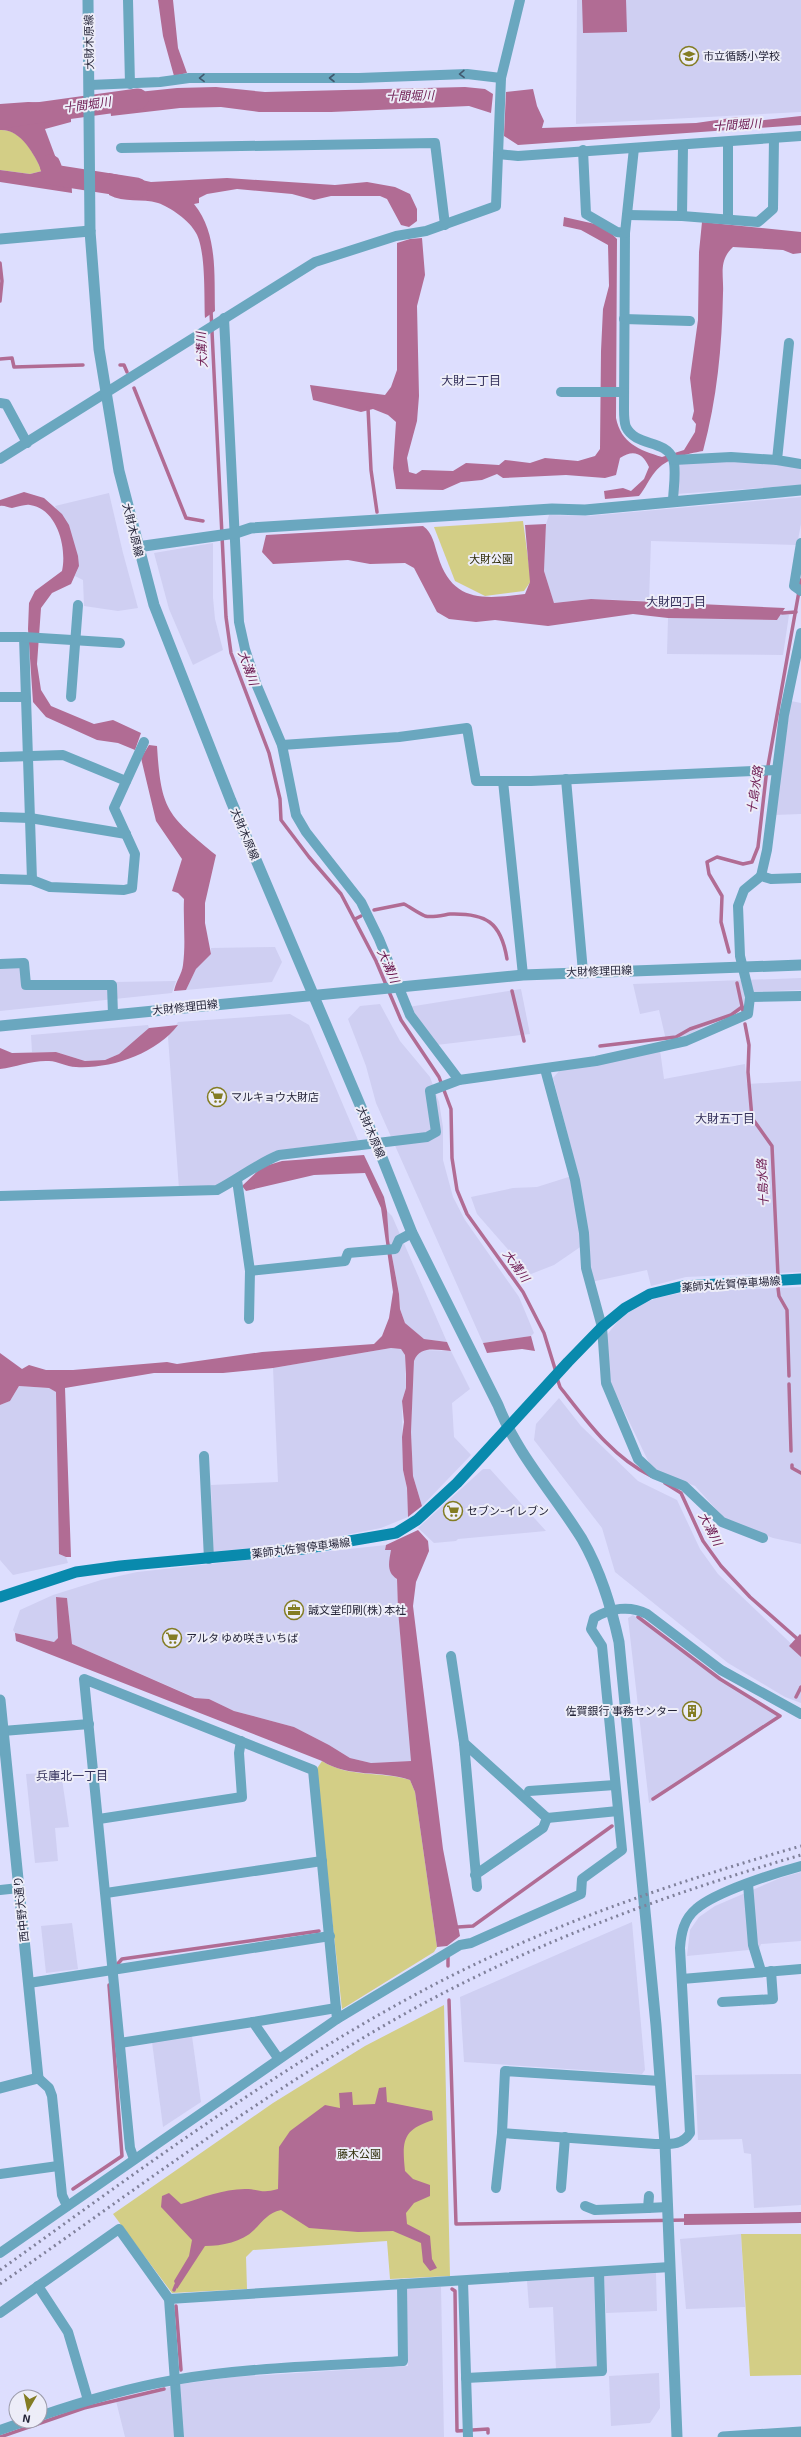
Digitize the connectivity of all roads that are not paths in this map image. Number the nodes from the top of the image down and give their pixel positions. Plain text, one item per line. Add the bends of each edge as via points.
1 (88, 0) edge
2 (128, 0) edge
3 (520, 0) edge
4 (501, 83) junction
5 (130, 84) junction
6 (90, 85) junction
7 (801, 136) edge
8 (774, 138) junction
9 (728, 142) junction
10 (683, 146) junction
11 (121, 148) dead end
12 (634, 148) junction
13 (583, 150) junction
14 (498, 154) junction
15 (628, 215) junction
16 (682, 216) junction
17 (728, 219) junction
18 (445, 225) junction
19 (90, 231) junction
20 (625, 233) junction
21 (0, 240) edge
22 (224, 318) junction
23 (624, 320) junction
24 (690, 321) dead end
25 (789, 343) dead end
26 (561, 392) dead end
27 (621, 392) junction
28 (105, 394) junction
29 (0, 403) edge
30 (27, 443) junction
31 (672, 457) junction
32 (0, 459) edge
33 (777, 460) junction
34 (801, 464) edge
35 (801, 490) edge
36 (673, 502) junction
37 (236, 533) junction
38 (801, 543) edge
39 (137, 547) junction
40 (797, 589) edge
41 (78, 605) dead end
42 (801, 633) edge
43 (0, 637) edge
44 (24, 637) junction
45 (76, 640) junction
46 (120, 643) dead end
47 (0, 697) edge
48 (25, 697) junction
49 (71, 697) dead end
50 (144, 742) dead end
51 (282, 745) junction
52 (0, 757) edge
53 (28, 757) junction
54 (776, 770) junction
55 (566, 779) junction
56 (126, 781) junction
57 (503, 781) junction
58 (0, 817) edge
59 (30, 818) junction
60 (126, 834) junction
61 (761, 876) junction
62 (801, 878) edge
63 (0, 879) edge
64 (32, 880) junction
65 (0, 964) edge
66 (801, 965) edge
67 (742, 966) junction
68 (583, 972) junction
69 (523, 975) junction
70 (398, 987) junction
71 (313, 994) junction
72 (801, 996) edge
73 (750, 997) junction
74 (113, 1014) junction
75 (0, 1026) edge
76 (546, 1069) junction
77 (460, 1080) junction
78 (377, 1145) junction
79 (237, 1180) junction
80 (0, 1196) edge
81 (412, 1233) junction
82 (250, 1271) junction
83 (801, 1279) edge
84 (249, 1319) dead end
85 (602, 1327) junction
86 (507, 1429) junction
87 (204, 1456) dead end
88 (763, 1538) dead end
89 (209, 1558) junction
90 (0, 1597) edge
91 (612, 1610) junction
92 (451, 1656) dead end
93 (0, 1700) edge
94 (801, 1714) edge
95 (89, 1724) junction
96 (3, 1731) junction
97 (241, 1741) junction
98 (464, 1743) junction
99 (3, 1752) edge
100 (615, 1785) junction
101 (4, 1789) edge
102 (529, 1791) dead end
103 (618, 1811) junction
104 (547, 1818) junction
105 (99, 1819) junction
106 (322, 1860) junction
107 (801, 1866) edge
108 (475, 1876) junction
109 (748, 1884) junction
110 (476, 1887) dead end
111 (19, 1888) junction
112 (0, 1890) edge
113 (106, 1893) junction
114 (330, 1936) junction
115 (113, 1969) junction
116 (801, 1969) edge
117 (766, 1971) junction
118 (682, 1979) junction
119 (29, 1984) junction
120 (722, 2002) dead end
121 (336, 2008) junction
122 (337, 2019) junction
123 (253, 2022) junction
124 (120, 2043) junction
125 (278, 2058) junction
126 (38, 2078) junction
127 (660, 2081) junction
128 (0, 2088) edge
129 (502, 2133) junction
130 (565, 2137) junction
131 (665, 2144) junction
132 (134, 2159) junction
133 (58, 2166) junction
134 (0, 2174) edge
135 (496, 2188) dead end
136 (560, 2188) dead end
137 (649, 2196) dead end
138 (68, 2206) junction
139 (585, 2206) dead end
140 (648, 2208) junction
141 (668, 2210) junction
142 (0, 2253) edge
143 (670, 2267) junction
144 (599, 2272) junction
145 (463, 2281) junction
146 (402, 2284) junction
147 (38, 2286) junction
148 (169, 2299) junction
149 (0, 2313) edge
150 (466, 2378) junction
151 (175, 2380) junction
152 (88, 2400) junction
153 (48, 2413) edge
154 (468, 2432) edge
155 (801, 2432) edge
156 (179, 2437) edge
157 (677, 2437) edge
158 (723, 2437) edge

1 - 6 street, 大財木原線
2 - 5 street
3 - 4 street
4 -> 5 street via 467,74 359,78 189,78
4 - 14 street
5 - 6 street
6 - 19 street, 大財木原線
7 - 8 street
8 - 9 street
8 - 17 street via 773,208 758,222
9 - 10 street
9 - 17 street
10 - 12 street
10 - 16 street
11 - 18 street via 435,143
12 - 13 street
12 - 15 street
13 - 14 street via 518,156
13 - 20 street via 586,214 617,232
14 - 18 street via 496,206
15 - 16 street
15 - 20 street
16 - 17 street
18 - 22 street via 396,236 315,262
19 - 21 street
19 - 28 street, 大財木原線 via 94,301
20 - 23 street
22 - 28 street
22 - 37 street
23 - 24 street
23 - 27 street
25 - 33 street
26 - 27 street
27 - 31 street via 626,427 637,439 666,449
28 - 30 street
28 - 39 street, 大財木原線 via 119,471
29 - 30 street via 6,404
30 - 32 street
31 - 33 street
31 - 36 street
33 - 34 street
35 - 36 street
36 - 37 street via 585,510 552,509 251,528
37 - 39 street
37 - 51 street via 241,629 257,686
38 - 40 street
39 - 71 street, 大財木原線 via 162,627 231,801
41 - 45 street
42 - 54 street via 784,715
43 - 44 street
44 - 45 street via 42,636
44 - 48 street
45 - 46 street
45 - 49 street
47 - 48 street
48 - 53 street
50 - 56 street
51 - 57 street via 399,737 467,728 476,781
51 - 70 street via 296,815 306,832 361,902
52 - 53 street
53 - 56 street via 62,755
53 - 59 street
54 - 55 street
54 - 61 street via 767,850
55 - 57 street
55 - 68 street
56 - 60 street via 114,808
57 - 69 street
58 - 59 street
59 - 60 street
59 - 64 street
60 - 64 street via 135,854 132,888 124,890 50,887
61 - 62 street via 771,879
61 - 67 street via 744,890 738,906
63 - 64 street
65 - 74 street via 24,963 26,985 112,985
66 - 67 street, 大財修理田線
67 - 68 street, 大財修理田線
67 - 73 street
68 - 69 street, 大財修理田線
69 - 70 street, 大財修理田線
70 - 71 street, 大財修理田線
70 - 77 street via 410,1015
71 - 74 street, 大財修理田線
71 - 78 street, 大財木原線
72 - 73 street
73 - 76 street via 748,1014 686,1041
74 - 75 street, 大財修理田線
76 - 77 street
76 - 85 street via 576,1180 586,1268
77 - 78 street via 430,1091 436,1132 427,1137
78 - 79 street via 279,1155 264,1161
78 - 81 street, 大財木原線
79 - 80 street via 217,1190
79 - 82 street
81 - 82 street via 399,1240 395,1249 348,1253 345,1261
81 - 86 street, 大財木原線 via 498,1405
82 - 84 street
83 - 85 main road, 薬師丸佐賀停車場線 via 683,1286 650,1294 625,1308
85 - 86 main road, 薬師丸佐賀停車場線
85 - 88 street via 606,1383 638,1459 654,1474 684,1486 722,1522
86 - 89 main road, 薬師丸佐賀停車場線 via 431,1508 396,1533 303,1549
86 - 91 street, 大財木原線 via 582,1540 604,1583
87 - 89 street
89 - 90 main road, 薬師丸佐賀停車場線 via 76,1572
91 - 94 street via 636,1609 647,1614 721,1670
91 - 100 street via 594,1618 591,1629 602,1646
91 - 127 street, 大財木原線 via 619,1642
92 - 98 street
93 - 96 street, 西中野大通り
95 - 96 street
95 - 97 street via 84,1679
95 - 105 street
96 - 99 street, 西中野大通り
97 - 105 street via 239,1753 242,1797
97 - 106 street via 313,1770
98 - 104 street
98 - 108 street
99 - 101 street, 西中野大通り
100 - 102 street
100 - 103 street
101 - 111 street, 西中野大通り
103 - 104 street
103 - 122 street via 622,1850 582,1879 581,1894 472,1943 460,1945
104 - 108 street via 543,1828
105 - 113 street
106 - 113 street
106 - 114 street
107 - 109 street
108 - 110 street
109 - 117 street via 753,1944
109 - 118 street via 696,1909 686,1921 681,1940
111 - 112 street
111 - 119 street, 西中野大通り
113 - 115 street
114 - 115 street
114 - 121 street
115 - 119 street
115 - 124 street
116 - 117 street
117 - 118 street
117 - 120 street via 772,1999
118 - 131 street via 690,2133 686,2139 675,2144
119 - 126 street, 西中野大通り
121 - 122 street
121 - 123 street
122 - 125 street
123 - 124 street
123 - 125 street
124 - 132 street via 130,2148
125 - 132 street
126 - 128 street
126 - 133 street via 49,2088 52,2096
127 - 129 street via 505,2071
127 - 131 street, 大財木原線
129 - 130 street
129 - 135 street
130 - 131 street
130 - 136 street
131 - 141 street, 大財木原線
132 - 138 street
133 - 134 street
133 - 138 street via 62,2195
137 - 140 street
138 - 142 street
139 - 140 street via 595,2210
140 - 141 street
141 - 143 street, 大財木原線
143 - 144 street
143 - 157 street, 大財木原線
144 - 145 street
144 - 150 street via 602,2371
145 - 146 street
145 - 150 street
146 - 148 street
146 - 151 street via 403,2361 233,2373
147 - 148 street via 120,2229
147 - 149 street
147 - 152 street via 68,2332
148 - 151 street
150 - 154 street
151 - 152 street
151 - 156 street
152 - 153 street
155 - 158 street

